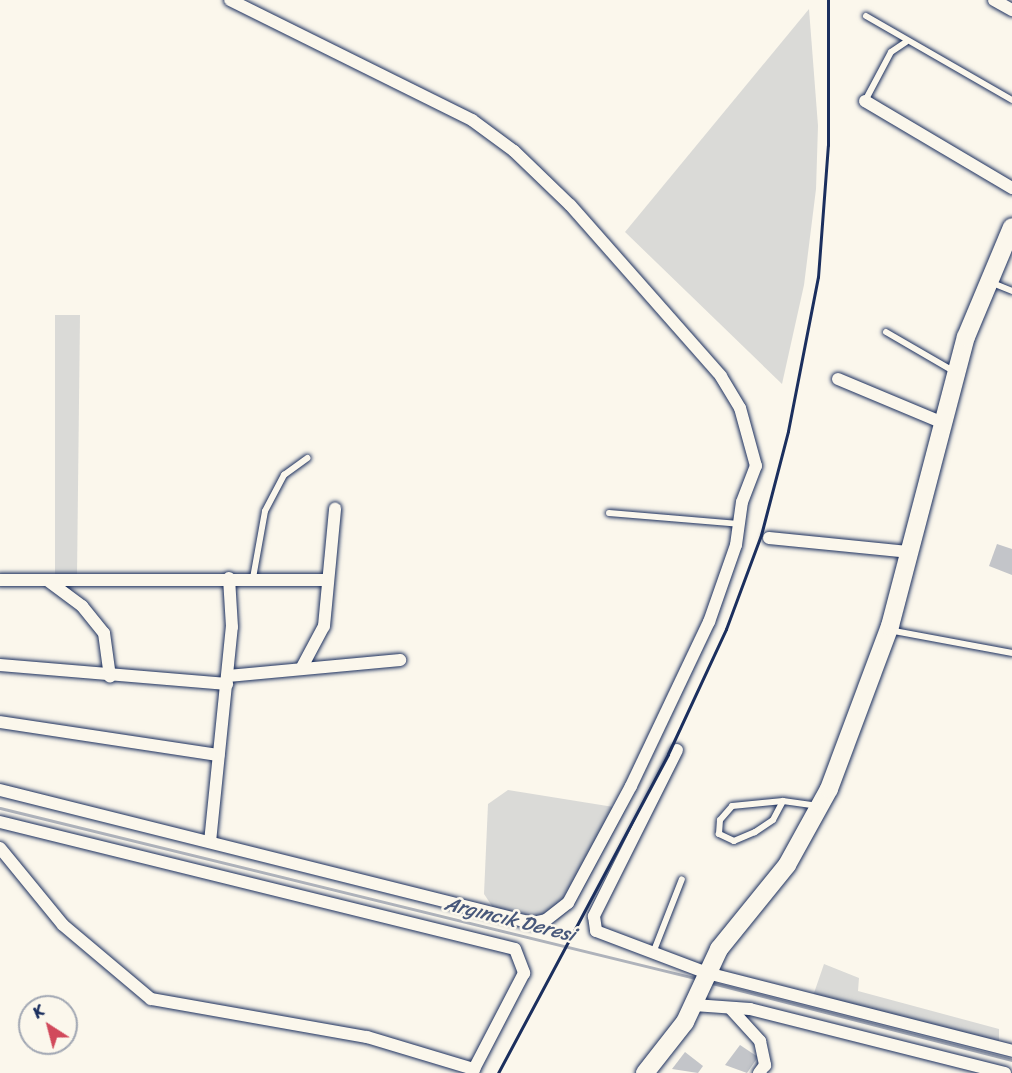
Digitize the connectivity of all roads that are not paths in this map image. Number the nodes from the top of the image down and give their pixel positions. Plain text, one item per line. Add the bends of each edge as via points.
1 (230, 0) edge
2 (994, 0) edge
3 (1012, 10) edge
4 (867, 16) dead end
5 (906, 42) junction
6 (1012, 100) edge
7 (865, 101) joint
8 (1012, 188) edge
9 (1012, 227) edge
10 (988, 281) junction
11 (1012, 291) edge
12 (886, 332) dead end
13 (956, 372) junction
14 (838, 379) dead end
15 (943, 423) junction
16 (307, 458) dead end
17 (335, 509) dead end
18 (609, 513) dead end
19 (739, 524) junction
20 (770, 538) dead end
21 (910, 552) junction
22 (229, 578) junction
23 (253, 578) junction
24 (0, 580) edge
25 (47, 580) junction
26 (328, 580) junction
27 (889, 630) junction
28 (1012, 653) edge
29 (400, 660) dead end
30 (0, 665) edge
31 (300, 669) junction
32 (110, 677) junction
33 (227, 680) junction
34 (0, 722) edge
35 (677, 750) dead end
36 (219, 755) junction
37 (0, 790) edge
38 (783, 801) junction
39 (820, 808) junction
40 (0, 822) edge
41 (210, 842) junction
42 (0, 848) edge
43 (682, 879) dead end
44 (653, 953) junction
45 (706, 975) junction
46 (697, 1000) junction
47 (729, 1007) junction
48 (1012, 1051) edge
49 (959, 1067) edge
50 (473, 1071) edge
51 (645, 1073) edge
52 (759, 1073) edge
53 (1005, 1073) edge

1 - 19 street via 472,120 551,186 735,397 756,459
2 - 3 street
4 - 5 lane
5 - 6 lane
5 - 7 lane via 891,52
7 - 8 street
9 - 10 street
10 - 11 lane
10 - 13 street
12 - 13 lane
13 - 15 street
14 - 15 street
15 - 21 street
16 - 23 lane via 284,475 265,511
17 - 26 street
18 - 19 lane
19 - 41 street via 709,622 572,897 553,917 532,922
20 - 21 street
21 - 27 street
22 - 23 street
22 - 25 street
22 - 33 street
23 - 26 street
24 - 25 street
25 - 32 street via 82,606 104,633
26 - 31 street via 324,626
27 - 28 lane
27 - 39 street
29 - 31 street
30 - 32 street
31 - 33 street
32 - 33 street
33 - 36 street
34 - 36 street
35 - 44 street via 594,916 596,930
36 - 41 street
37 - 41 street
38 - 38 lane via 732,806 720,820 719,834 734,841 755,832 772,820
38 - 39 lane
39 - 45 street via 787,865 719,949
40 - 50 street via 515,949 524,973
42 - 50 street via 63,925 151,999 367,1037
43 - 44 lane
44 - 45 street
45 - 46 street
45 - 48 street
46 - 47 street
46 - 51 street
47 - 49 street
47 - 52 street via 760,1041 765,1065
49 - 53 street

